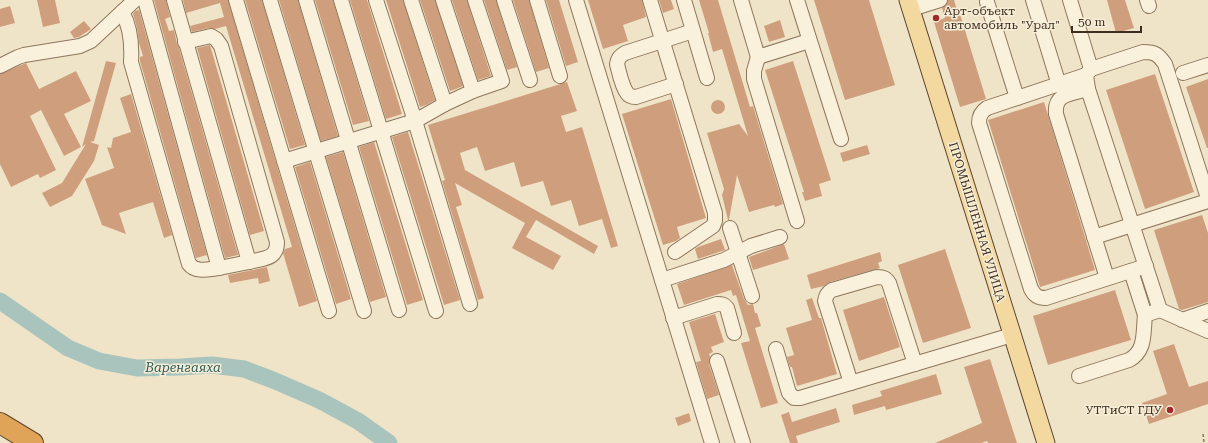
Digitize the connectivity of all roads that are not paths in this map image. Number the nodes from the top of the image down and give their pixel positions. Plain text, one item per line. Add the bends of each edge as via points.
1 (135, 0) edge
2 (144, 0) edge
3 (174, 0) edge
4 (236, 0) edge
5 (270, 0) edge
6 (306, 0) edge
7 (341, 0) edge
8 (376, 0) edge
9 (412, 0) edge
10 (443, 0) edge
11 (476, 0) edge
12 (504, 0) edge
13 (537, 0) edge
14 (576, 0) edge
15 (650, 0) edge
16 (684, 0) edge
17 (741, 0) edge
18 (797, 0) edge
19 (940, 0) edge
20 (1033, 0) edge
21 (1070, 0) edge
22 (989, 1) edge
23 (909, 5) edge
24 (122, 12) junction
25 (693, 31) junction
26 (662, 41) junction
27 (809, 41) junction
28 (185, 42) junction
29 (758, 57) junction
30 (1208, 65) edge
31 (0, 66) edge
32 (1183, 73) dead end
33 (560, 76) dead end
34 (707, 78) dead end
35 (1088, 78) junction
36 (530, 80) dead end
37 (676, 84) junction
38 (1059, 85) junction
39 (473, 92) junction
40 (1017, 98) junction
41 (445, 104) junction
42 (415, 120) junction
43 (382, 131) junction
44 (841, 139) dead end
45 (348, 142) junction
46 (316, 151) junction
47 (284, 161) junction
48 (1208, 199) edge
49 (797, 221) dead end
50 (1132, 225) junction
51 (730, 228) dead end
52 (780, 237) dead end
53 (1094, 237) junction
54 (675, 252) dead end
55 (738, 252) junction
56 (248, 262) junction
57 (1146, 266) junction
58 (219, 268) junction
59 (1131, 271) junction
60 (1107, 278) junction
61 (662, 280) junction
62 (752, 296) dead end
63 (470, 304) dead end
64 (399, 310) dead end
65 (1160, 310) junction
66 (329, 311) dead end
67 (364, 311) dead end
68 (436, 311) dead end
69 (1208, 311) edge
70 (1145, 315) junction
71 (673, 318) junction
72 (1182, 320) junction
73 (1208, 331) edge
74 (734, 333) dead end
75 (1012, 335) junction
76 (776, 349) dead end
77 (717, 361) dead end
78 (914, 364) junction
79 (1079, 376) dead end
80 (850, 383) junction
81 (0, 423) edge
82 (33, 443) edge
83 (712, 443) edge
84 (743, 443) edge
85 (1046, 443) edge

1 - 24 street
2 - 58 street
3 - 28 street
4 - 47 street
5 - 46 street
6 - 45 street
7 - 43 street
8 - 42 street
9 - 41 street
10 - 39 street
11 - 39 street via 502,81
12 - 36 street
13 - 33 street
14 - 61 street
15 - 26 street
16 - 25 street
17 - 29 street
18 - 27 street
19 - 23 street
20 - 38 street
21 - 35 street
22 - 40 street
23 - 75 main road, ПРОМЫШЛЕННАЯ УЛИЦА
24 - 31 street via 91,41 80,46 24,55
24 - 58 street via 130,34 131,62 189,264 197,270
25 - 26 street
25 - 34 street
26 - 37 street
26 - 37 street via 625,53 620,56 617,64 627,94 632,96 636,97
27 - 29 street
27 - 44 street
28 - 56 street
28 - 56 street via 211,36 221,46 273,227 277,242 275,253
29 - 49 street via 754,79
30 - 32 street
35 - 38 street
35 - 48 street via 1143,52 1152,52 1159,56 1165,64
35 - 50 street
35 - 53 street via 1062,97 1055,107
37 - 54 street via 715,213 715,221 708,230
38 - 40 street
39 - 41 street
40 - 60 street via 982,111 979,123 1031,289 1035,296 1046,298
41 - 42 street
42 - 43 street
42 - 63 street
43 - 45 street
43 - 68 street
45 - 46 street
45 - 64 street
46 - 47 street
46 - 67 street
47 - 66 street
48 - 50 street
50 - 53 street
50 - 57 street
51 - 55 street
52 - 55 street
53 - 60 street
55 - 61 street via 724,260
55 - 62 street
56 - 58 street
57 - 59 street
57 - 65 street
59 - 60 street
59 - 70 street
61 - 71 street
65 - 70 street
65 - 72 street
69 - 72 street
70 - 79 street via 1142,346 1135,357
71 - 74 street via 722,304 727,308
71 - 83 street
72 - 73 street
75 - 78 street
75 - 85 main road, ПРОМЫШЛЕННАЯ УЛИЦА
76 - 80 street via 789,393 794,398
77 - 84 street
78 - 80 street
78 - 80 street via 886,279 870,279 832,290 825,301
81 - 82 highway

